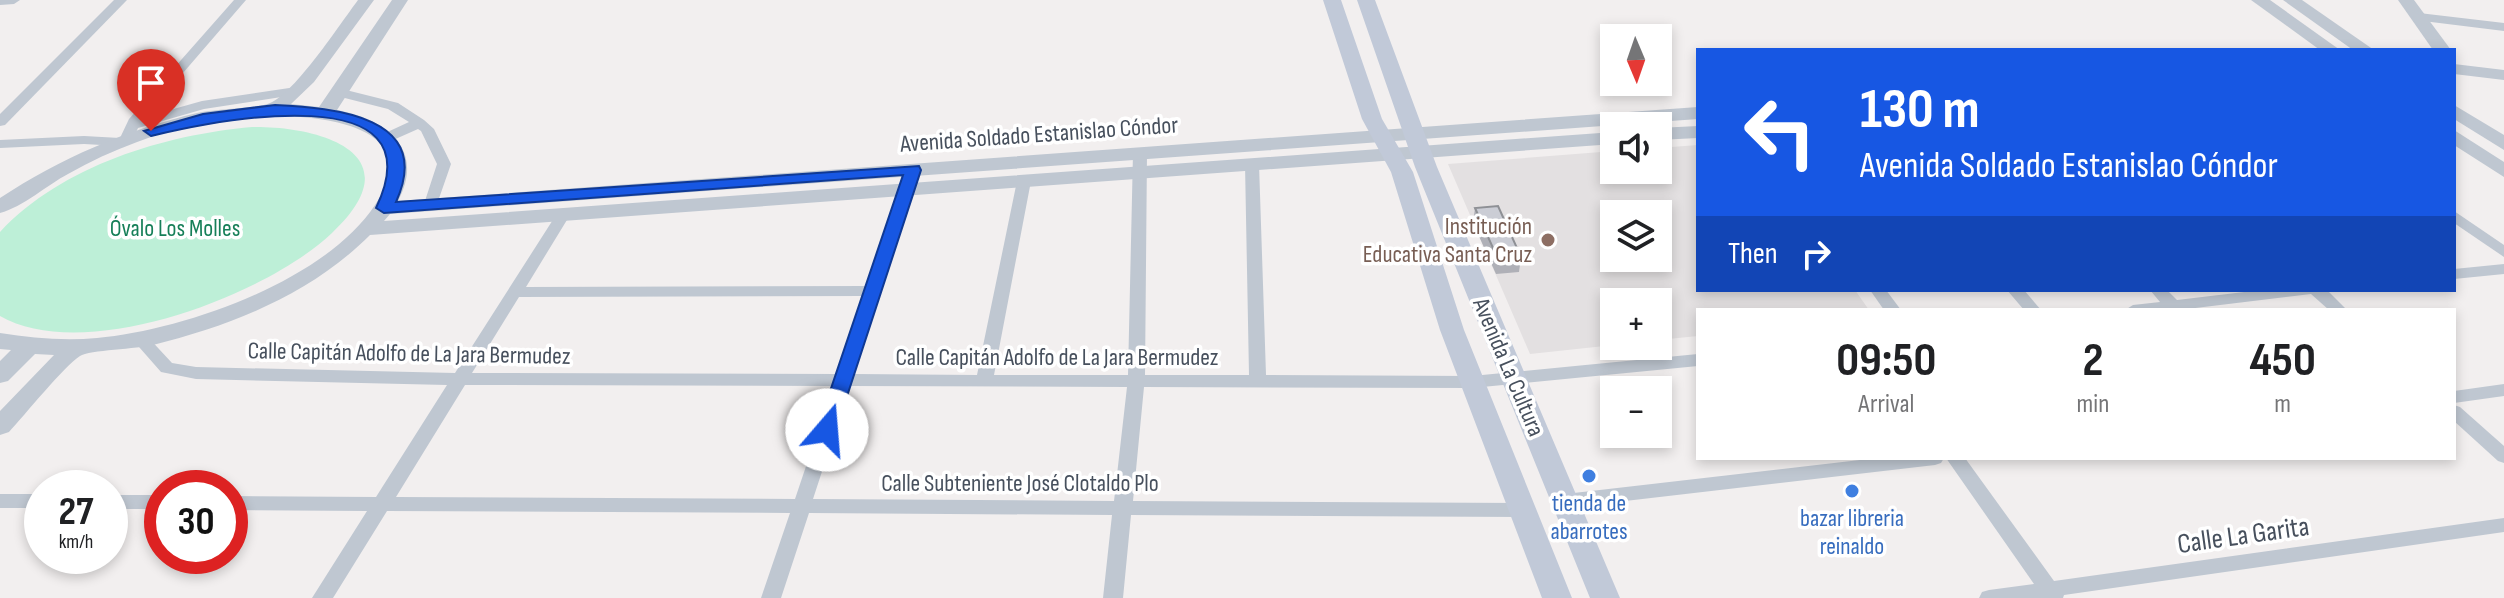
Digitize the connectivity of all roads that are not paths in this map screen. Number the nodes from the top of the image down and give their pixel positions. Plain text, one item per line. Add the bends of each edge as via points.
1 (14, 0) edge
2 (121, 0) edge
3 (240, 0) edge
4 (366, 0) edge
5 (400, 0) edge
6 (1332, 0) edge
7 (1366, 0) edge
8 (2259, 0) edge
9 (2291, 0) edge
10 (2406, 0) edge
11 (2, 2) edge
12 (2419, 17) junction
13 (2504, 27) edge
14 (2328, 48) edge
15 (2362, 48) edge
16 (2441, 48) edge
17 (2457, 75) edge
18 (2504, 75) edge
19 (2504, 90) edge
20 (296, 91) junction
21 (338, 92) junction
22 (275, 109) junction
23 (327, 112) junction
24 (2456, 112) edge
25 (1696, 113) edge
26 (0, 122) edge
27 (419, 123) junction
28 (1696, 132) edge
29 (1672, 133) edge
30 (126, 136) junction
31 (2456, 137) edge
32 (386, 138) junction
33 (1600, 138) edge
34 (1418, 142) junction
35 (0, 144) edge
36 (2504, 144) edge
37 (1386, 145) junction
38 (1141, 163) junction
39 (1252, 164) junction
40 (913, 170) junction
41 (2504, 171) edge
42 (1024, 181) junction
43 (906, 190) junction
44 (431, 204) junction
45 (0, 207) edge
46 (384, 208) junction
47 (563, 215) junction
48 (2456, 217) edge
49 (367, 229) junction
50 (2504, 252) edge
51 (2504, 269) edge
52 (2456, 274) edge
53 (873, 291) junction
54 (514, 292) junction
55 (2017, 292) edge
56 (2160, 292) edge
57 (2288, 292) edge
58 (2319, 292) edge
59 (2173, 305) junction
60 (2031, 308) edge
61 (2149, 308) edge
62 (2337, 308) edge
63 (140, 339) junction
64 (0, 341) edge
65 (29, 346) junction
66 (75, 347) junction
67 (1696, 360) edge
68 (0, 375) edge
69 (1513, 378) junction
70 (460, 379) junction
71 (843, 380) junction
72 (984, 381) junction
73 (1136, 381) junction
74 (1258, 382) junction
75 (1472, 382) junction
76 (2504, 390) edge
77 (2456, 397) edge
78 (2456, 413) edge
79 (0, 426) edge
80 (2504, 456) edge
81 (1918, 460) edge
82 (1956, 460) edge
83 (0, 501) edge
84 (24, 501) edge
85 (1565, 501) junction
86 (248, 503) edge
87 (381, 504) junction
88 (802, 506) junction
89 (1122, 508) junction
90 (1522, 510) junction
91 (2504, 525) edge
92 (2053, 594) edge
93 (322, 598) edge
94 (771, 598) edge
95 (1113, 598) edge
96 (1557, 598) edge
97 (1605, 598) edge
98 (1989, 598) edge

1 - 11 street
2 - 26 street
3 - 30 street
4 - 20 street
5 - 21 street
6 - 37 main road, Avenida La Cultura via 1372,119
7 - 34 main road, Avenida La Cultura
8 - 14 street
9 - 15 street
10 - 12 street
12 - 13 street
12 - 16 street
17 - 18 street
17 - 19 street
20 - 22 street
20 - 30 street via 202,105
21 - 23 street
21 - 27 street via 393,106
22 - 23 street
22 - 30 street
23 - 32 street via 362,122
24 - 36 street
25 - 34 street, Avenida Soldado Estanislao Cóndor
27 - 32 street
27 - 44 street via 444,164
28 - 29 street
30 - 35 street
30 - 45 street
31 - 41 street
32 - 46 street via 397,158 397,181
33 - 34 street, Avenida Soldado Estanislao Cóndor
34 - 37 street, Avenida Soldado Estanislao Cóndor
34 - 69 main road, Avenida La Cultura
37 - 38 street, Avenida Soldado Estanislao Cóndor
37 - 39 street, Avenida Soldado Estanislao Cóndor
37 - 75 main road, Avenida La Cultura via 1402,172
38 - 39 street, Avenida Soldado Estanislao Cóndor
38 - 40 street, Avenida Soldado Estanislao Cóndor
38 - 42 street, Avenida Soldado Estanislao Cóndor
38 - 73 street
39 - 74 street
40 - 43 street
40 - 44 street, Avenida Soldado Estanislao Cóndor
42 - 43 street, Avenida Soldado Estanislao Cóndor
42 - 72 street
43 - 47 street, Avenida Soldado Estanislao Cóndor
43 - 53 street
44 - 46 street, Avenida Soldado Estanislao Cóndor
46 - 49 street
47 - 49 street, Avenida Soldado Estanislao Cóndor
47 - 54 street
48 - 50 street
49 - 63 street via 327,262 273,294 209,321
51 - 52 street
53 - 54 street
53 - 71 street
54 - 70 street
55 - 60 street
56 - 59 street
57 - 59 street
58 - 62 street
59 - 61 street
63 - 66 street
63 - 70 street, Calle Capitán Adolfo de La Jara Bermudez via 167,368 196,373
64 - 65 street
65 - 66 street
65 - 68 street
66 - 79 street
67 - 69 street, Calle Capitán Adolfo de La Jara Bermudez
69 - 75 street, Calle Capitán Adolfo de La Jara Bermudez
69 - 85 main road, Avenida La Cultura
70 - 71 street, Calle Capitán Adolfo de La Jara Bermudez
70 - 87 street
71 - 72 street, Calle Capitán Adolfo de La Jara Bermudez
71 - 88 street
72 - 73 street, Calle Capitán Adolfo de La Jara Bermudez
73 - 74 street, Calle Capitán Adolfo de La Jara Bermudez
73 - 89 street
74 - 75 street, Calle Capitán Adolfo de La Jara Bermudez
75 - 90 main road, Avenida La Cultura
76 - 77 street
78 - 80 street
81 - 85 street
82 - 92 street
83 - 84 street
85 - 97 main road, Avenida La Cultura
86 - 87 street, Calle Subteniente José Clotaldo Plo
87 - 88 street, Calle Subteniente José Clotaldo Plo
87 - 93 street
88 - 89 street, Calle Subteniente José Clotaldo Plo
88 - 94 street
89 - 90 street, Calle Subteniente José Clotaldo Plo
89 - 95 street
90 - 96 main road, Avenida La Cultura
91 - 92 street, Calle La Garita
92 - 98 street, Calle La Garita

